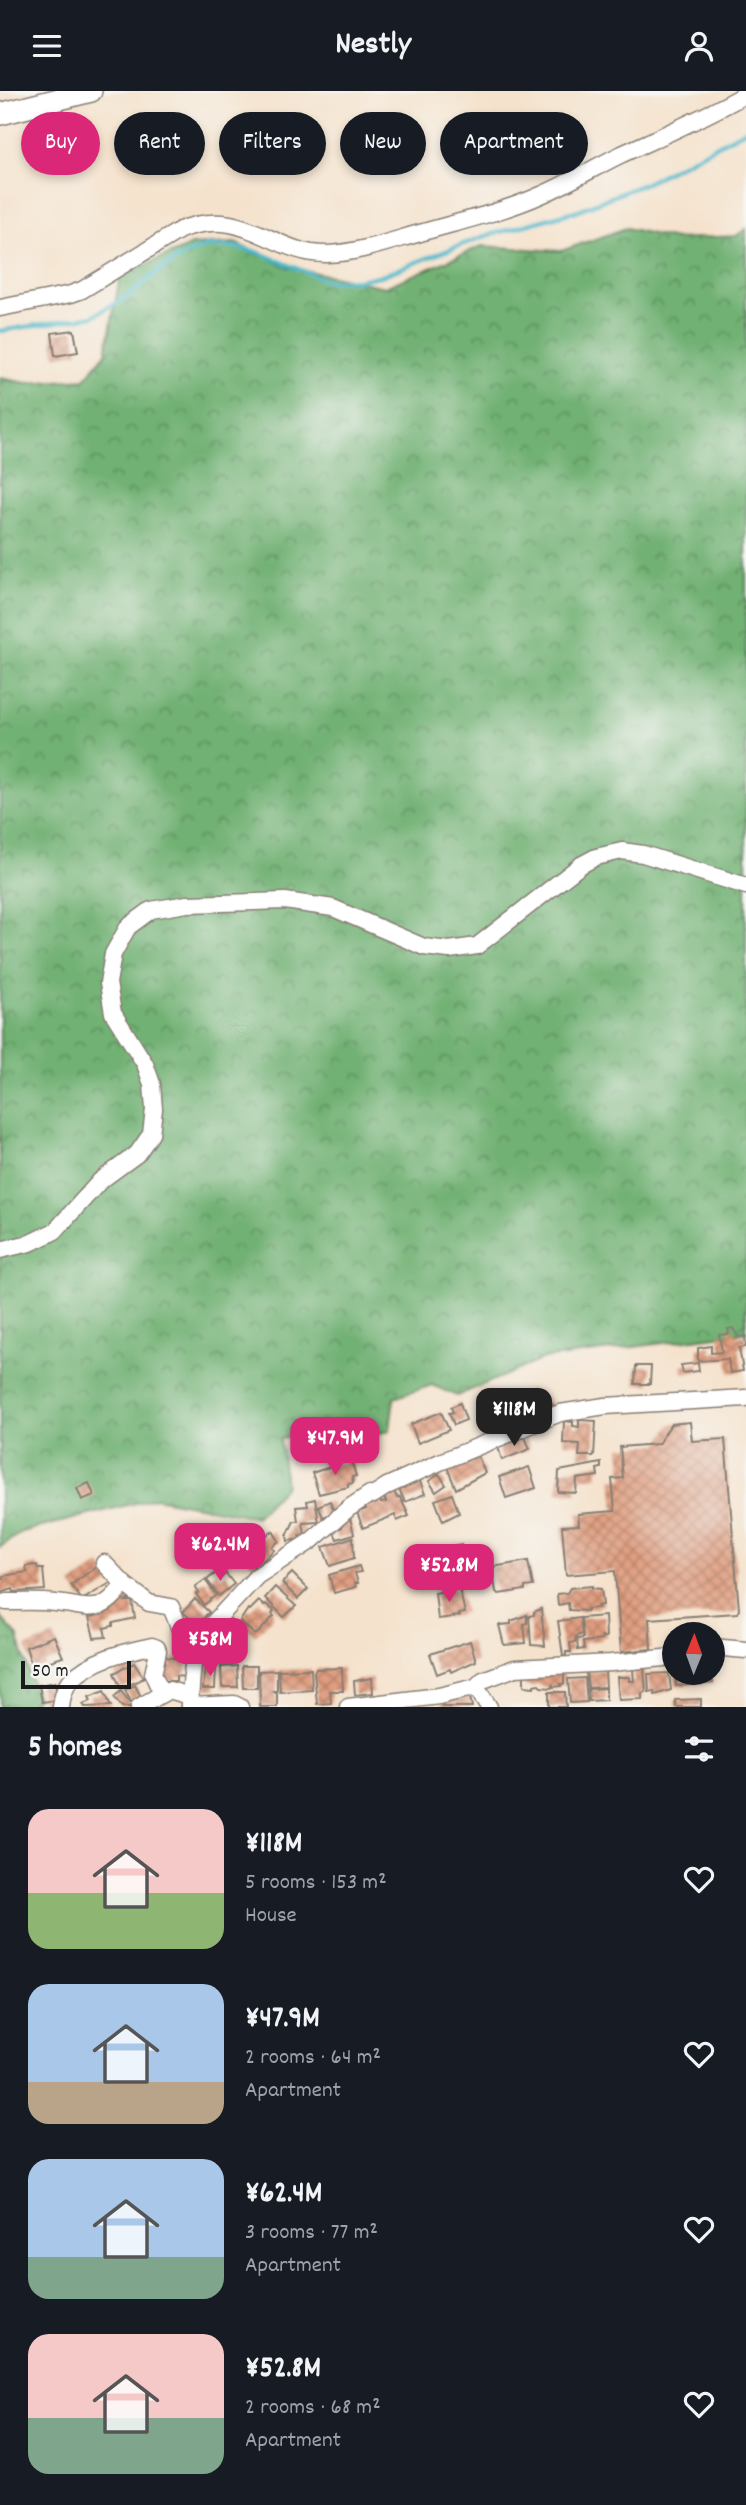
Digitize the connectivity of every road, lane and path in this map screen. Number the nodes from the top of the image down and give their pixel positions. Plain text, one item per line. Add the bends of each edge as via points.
1 (91, 91) edge
2 (746, 95) edge
3 (0, 114) edge
4 (0, 308) edge
5 (746, 885) edge
6 (0, 1250) edge
7 (746, 1398) edge
8 (104, 1563) dead end
9 (124, 1584) junction
10 (5, 1602) dead end
11 (198, 1643) junction
12 (725, 1648) edge
13 (746, 1650) edge
14 (662, 1660) edge
15 (476, 1687) junction
16 (162, 1693) junction
17 (190, 1703) edge
18 (61, 1707) edge
19 (139, 1707) edge
20 (240, 1707) edge
21 (348, 1707) edge
22 (489, 1707) edge

1 - 3 street
2 - 4 street via 541,195 490,213 329,254 310,253 245,226 193,225 82,290
5 - 6 street via 622,851 581,865 477,946 449,950 424,947 333,908 285,901 187,904 151,910 128,927 113,954 108,983 113,1013 152,1084 151,1134 137,1154 100,1181 55,1231
7 - 11 street via 573,1410 440,1462 370,1494 312,1541 257,1576
8 - 9 street
9 - 10 street via 114,1598 94,1608
9 - 11 street via 149,1603 171,1607 183,1637
11 - 17 street
12 - 13 street
14 - 15 street via 515,1668
15 - 21 street
15 - 22 street
16 - 17 street via 169,1689
16 - 18 street via 153,1674 158,1647 152,1646 100,1660 69,1682
16 - 19 street
17 - 20 street

